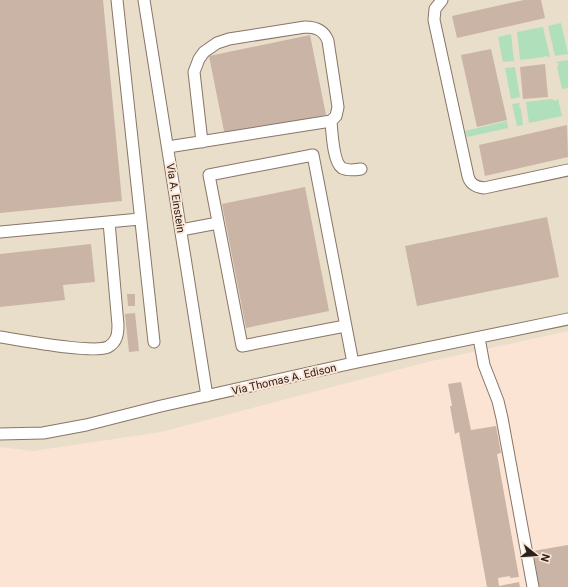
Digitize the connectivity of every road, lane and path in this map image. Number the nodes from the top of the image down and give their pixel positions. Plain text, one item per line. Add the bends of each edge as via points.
1 (116, 0) edge
2 (144, 0) edge
3 (442, 0) edge
4 (330, 121) junction
5 (202, 142) junction
6 (168, 147) junction
7 (361, 169) dead end
8 (568, 170) edge
9 (140, 219) junction
10 (109, 222) junction
11 (218, 223) junction
12 (181, 230) junction
13 (0, 232) edge
14 (568, 319) edge
15 (346, 326) junction
16 (0, 337) edge
17 (479, 338) junction
18 (154, 342) dead end
19 (353, 363) junction
20 (207, 396) junction
21 (0, 434) edge
22 (533, 587) edge

1 - 9 street
2 - 6 street, Via A. Einstein
3 - 8 street via 435,9 434,20 471,184 484,188
4 - 5 street
4 - 5 street via 336,116 338,107 328,41 324,33 316,28 305,27 217,43 204,52 198,59 194,77
4 - 7 street via 338,164 346,169
5 - 6 street
6 - 12 street, Via A. Einstein
9 - 10 street
9 - 18 street
10 - 13 street
10 - 16 street via 118,325 117,336 112,345 102,348 70,347
11 - 12 street
11 - 15 street via 242,346
11 - 15 street via 209,175 314,155
12 - 20 street, Via A. Einstein
14 - 17 street, Via Thomas A. Edison
15 - 19 street
17 - 19 street, Via Thomas A. Edison
17 - 22 street via 484,365 502,418
19 - 20 street, Via Thomas A. Edison
20 - 21 street, Via Thomas A. Edison via 86,426 33,433

